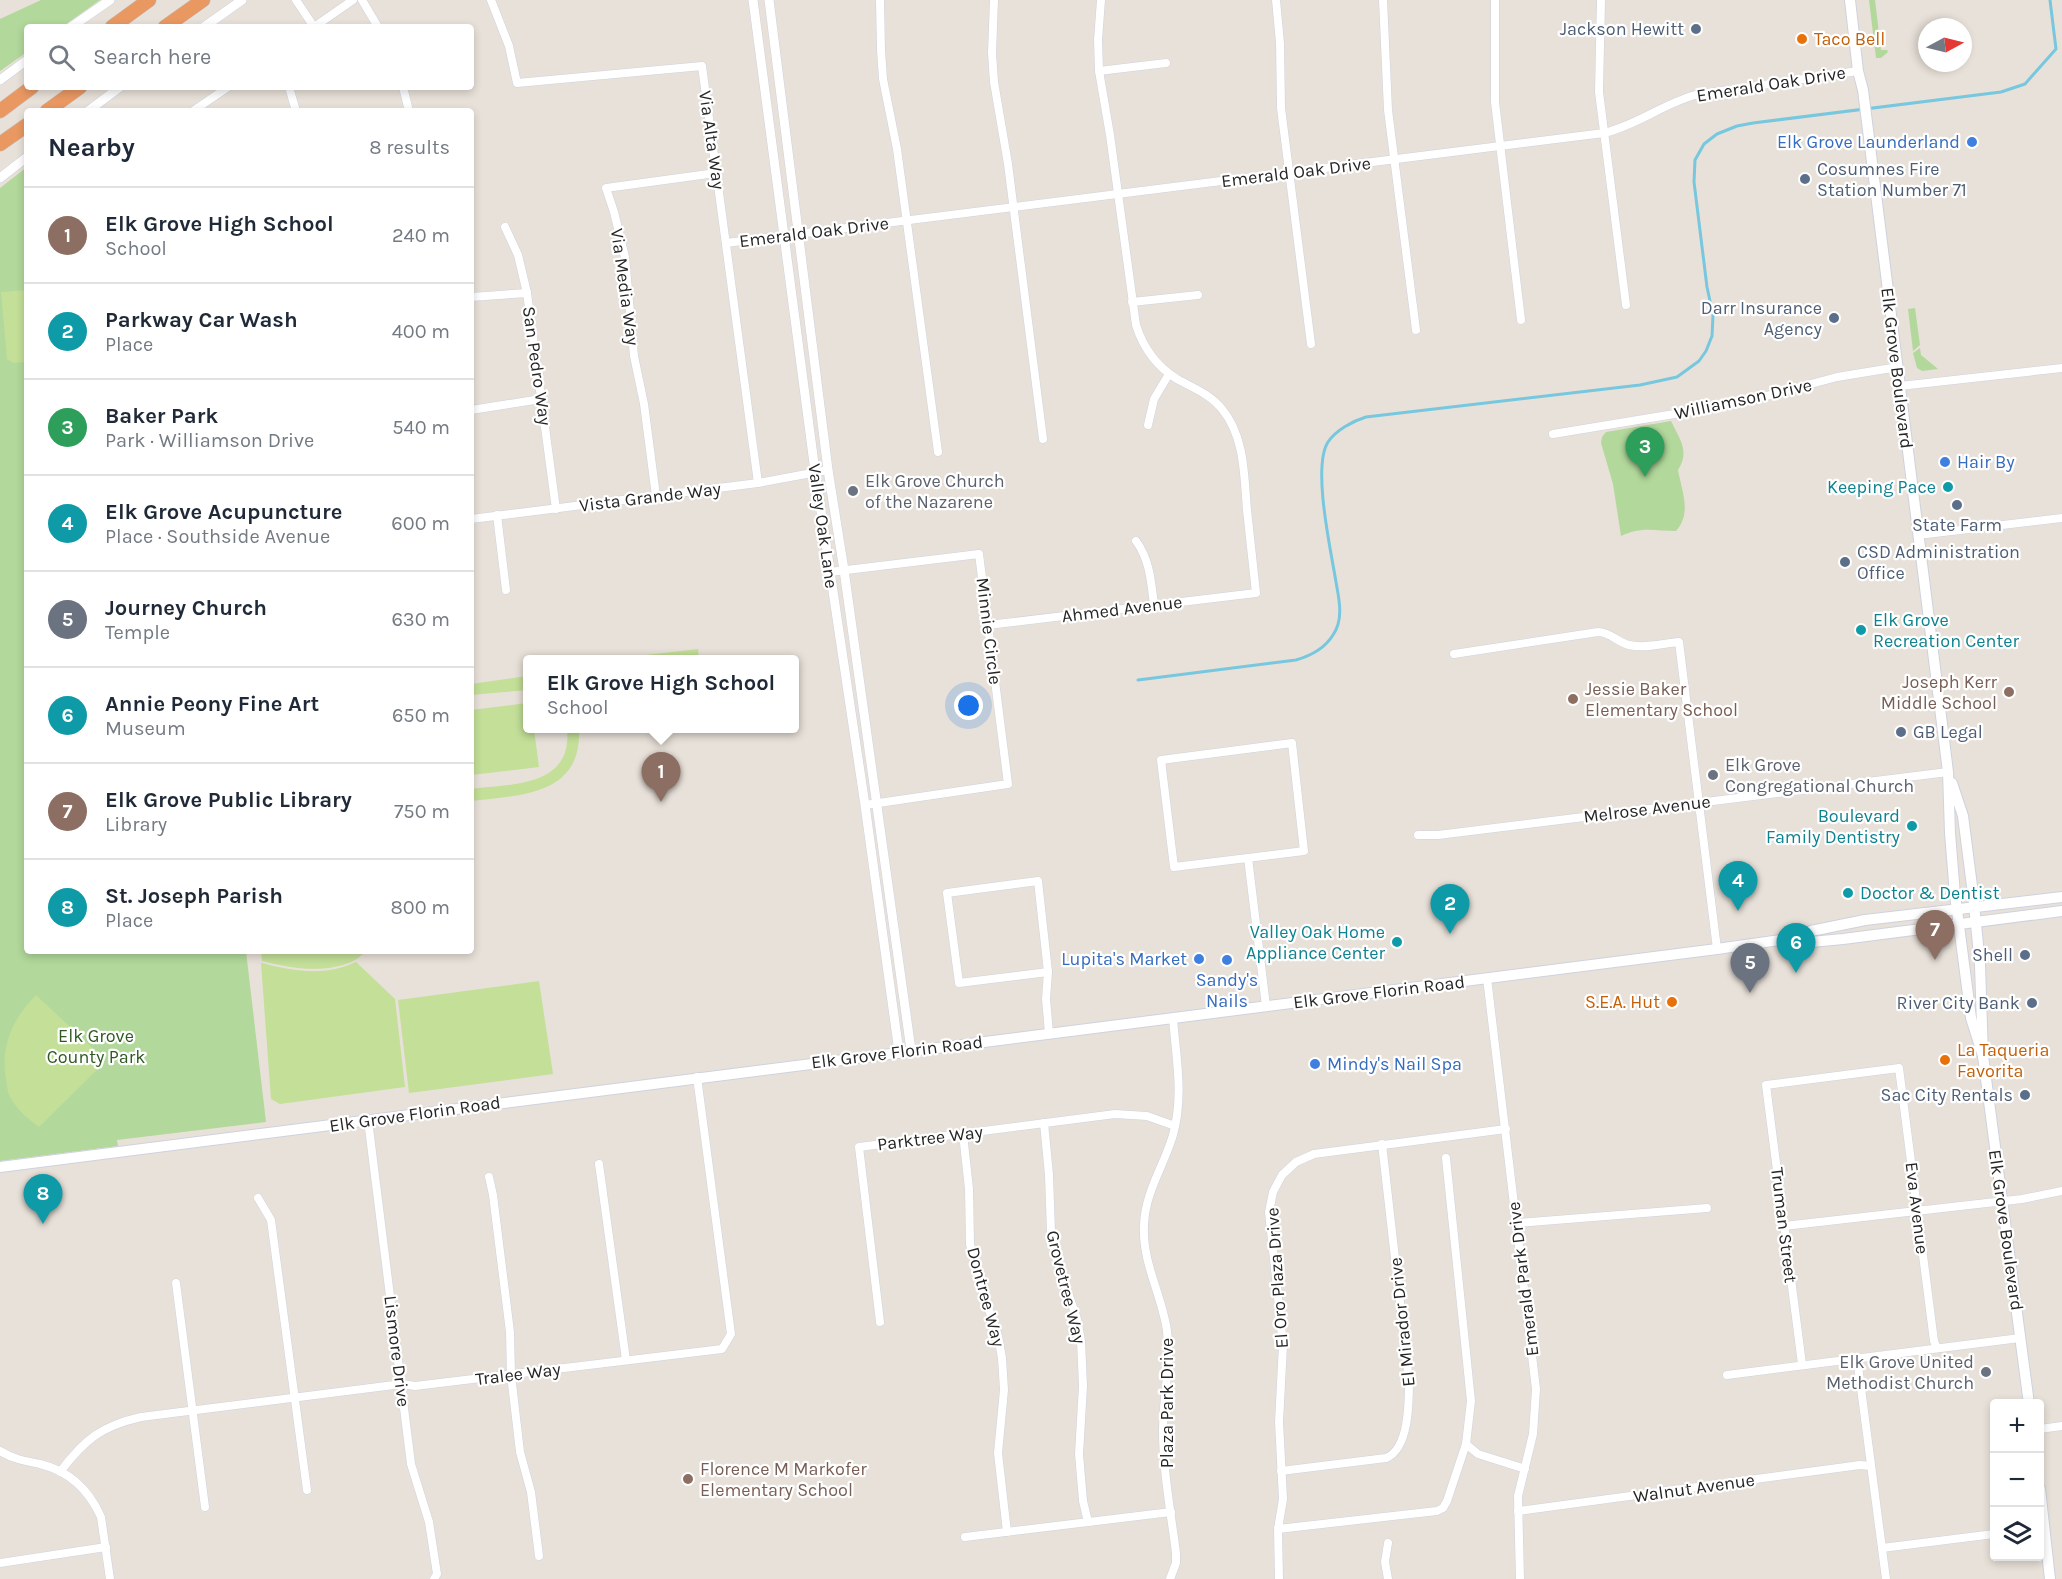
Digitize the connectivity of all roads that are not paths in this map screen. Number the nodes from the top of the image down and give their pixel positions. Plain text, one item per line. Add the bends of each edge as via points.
1 (110, 0) edge
2 (149, 0) edge
3 (202, 0) edge
4 (242, 0) edge
5 (296, 0) edge
6 (353, 0) edge
7 (362, 0) edge
8 (491, 0) edge
9 (753, 0) edge
10 (769, 0) edge
11 (880, 0) edge
12 (994, 0) edge
13 (1101, 0) edge
14 (1276, 0) edge
15 (1383, 0) edge
16 (1495, 0) edge
17 (1601, 0) edge
18 (1850, 0) edge
19 (75, 24) edge
20 (116, 24) edge
21 (169, 24) edge
22 (208, 24) edge
23 (312, 24) edge
24 (318, 24) edge
25 (376, 24) edge
26 (24, 62) edge
27 (1166, 63) dead end
28 (1858, 70) junction
29 (1099, 71) junction
30 (0, 80) edge
31 (28, 90) edge
32 (76, 90) edge
33 (116, 90) edge
34 (224, 90) edge
35 (290, 90) edge
36 (404, 90) edge
37 (50, 108) edge
38 (92, 108) edge
39 (197, 108) edge
40 (295, 108) edge
41 (408, 108) edge
42 (0, 111) edge
43 (24, 127) edge
44 (1605, 133) junction
45 (0, 144) edge
46 (1500, 147) junction
47 (24, 159) edge
48 (1394, 160) junction
49 (716, 173) junction
50 (1289, 173) junction
51 (0, 178) edge
52 (1118, 194) junction
53 (1013, 207) junction
54 (907, 220) junction
55 (505, 227) dead end
56 (799, 234) junction
57 (783, 237) junction
58 (726, 243) junction
59 (527, 293) junction
60 (1198, 295) dead end
61 (474, 297) edge
62 (1132, 302) junction
63 (1626, 305) dead end
64 (1521, 320) dead end
65 (1416, 330) dead end
66 (1311, 344) dead end
67 (1898, 367) junction
68 (2062, 368) edge
69 (1169, 374) junction
70 (1900, 386) junction
71 (541, 399) junction
72 (474, 410) edge
73 (1148, 425) dead end
74 (1553, 434) dead end
75 (1043, 439) dead end
76 (938, 452) dead end
77 (828, 470) junction
78 (815, 471) junction
79 (758, 483) junction
80 (656, 496) junction
81 (556, 509) junction
82 (497, 515) junction
83 (2062, 518) edge
84 (474, 519) edge
85 (1918, 535) junction
86 (1136, 541) dead end
87 (844, 570) junction
88 (830, 572) junction
89 (506, 590) dead end
90 (1155, 605) junction
91 (988, 626) junction
92 (1454, 654) dead end
93 (1948, 772) junction
94 (1700, 802) junction
95 (876, 804) junction
96 (865, 805) junction
97 (1418, 835) dead end
98 (1248, 858) junction
99 (2062, 897) edge
100 (1975, 907) junction
101 (1957, 909) junction
102 (2062, 910) edge
103 (1976, 921) junction
104 (1959, 924) junction
105 (1794, 938) junction
106 (1717, 949) junction
107 (1048, 972) junction
108 (1487, 978) junction
109 (1266, 1006) junction
110 (1173, 1018) junction
111 (1049, 1033) junction
112 (911, 1050) junction
113 (900, 1052) junction
114 (1983, 1056) junction
115 (697, 1077) junction
116 (1766, 1085) joint
117 (368, 1120) junction
118 (1044, 1123) junction
119 (1175, 1126) junction
120 (1506, 1129) junction
121 (963, 1134) junction
122 (1382, 1144) junction
123 (1446, 1158) dead end
124 (599, 1164) dead end
125 (0, 1167) edge
126 (489, 1177) dead end
127 (2062, 1191) edge
128 (258, 1198) dead end
129 (2001, 1202) junction
130 (1707, 1208) dead end
131 (1917, 1211) junction
132 (1517, 1224) junction
133 (1784, 1226) junction
134 (176, 1283) dead end
135 (880, 1322) dead end
136 (2020, 1338) junction
137 (1937, 1348) junction
138 (1857, 1358) junction
139 (626, 1360) junction
140 (1802, 1364) junction
141 (511, 1375) junction
142 (1727, 1375) dead end
143 (402, 1384) junction
144 (295, 1397) junction
145 (2028, 1399) edge
146 (192, 1411) junction
147 (2062, 1426) edge
148 (2044, 1428) edge
149 (1466, 1444) junction
150 (0, 1451) edge
151 (1871, 1466) junction
152 (1525, 1469) junction
153 (1281, 1471) junction
154 (60, 1472) junction
155 (307, 1490) dead end
156 (205, 1507) dead end
157 (1518, 1511) junction
158 (1171, 1512) junction
159 (1088, 1522) junction
160 (1278, 1529) junction
161 (1006, 1532) junction
162 (1990, 1535) edge
163 (965, 1537) dead end
164 (2044, 1541) edge
165 (1388, 1543) dead end
166 (106, 1548) junction
167 (1882, 1548) junction
168 (539, 1556) dead end
169 (0, 1563) edge
170 (110, 1579) edge
171 (434, 1579) edge
172 (1170, 1579) edge
173 (1279, 1579) edge
174 (1388, 1579) edge
175 (1520, 1579) edge
176 (1886, 1579) edge
177 (2050, 1579) edge

1 - 19 street
2 - 20 highway
3 - 21 highway
4 - 22 street
5 - 23 street
6 - 24 street
7 - 25 street
8 - 49 street, Via Alta Way via 509,46 517,83 702,66
9 - 57 street, Valley Oak Lane
10 - 56 street, Valley Oak Lane
11 - 54 street via 883,79
12 - 53 street via 994,82
13 - 29 street
14 - 50 street via 1281,108
15 - 48 street via 1386,95
16 - 46 street via 1493,80
17 - 44 street via 1599,82
18 - 28 main road, Elk Grove Boulevard
26 - 30 street
27 - 29 street
28 - 44 street, Emerald Oak Drive via 1695,95
28 - 67 main road, Elk Grove Boulevard
29 - 52 street
31 - 42 highway
32 - 37 highway
33 - 38 street
34 - 39 street
35 - 40 street
36 - 41 street
43 - 45 highway
44 - 46 street, Emerald Oak Drive
44 - 63 street
46 - 48 street, Emerald Oak Drive
46 - 64 street
47 - 51 street
48 - 50 street, Emerald Oak Drive
48 - 65 street
49 - 58 street, Via Alta Way
49 - 80 street, Via Media Way via 606,188 625,257 634,356
50 - 52 street, Emerald Oak Drive
50 - 66 street
52 - 53 street, Emerald Oak Drive
52 - 62 street
53 - 54 street, Emerald Oak Drive
53 - 75 street
54 - 56 street, Emerald Oak Drive
54 - 76 street
55 - 59 street, San Pedro Way via 518,255
56 - 57 street, Emerald Oak Drive
56 - 77 street, Valley Oak Lane
57 - 58 street, Emerald Oak Drive
57 - 78 street, Valley Oak Lane
58 - 79 street, Via Alta Way
59 - 61 street
59 - 71 street, San Pedro Way
60 - 62 street
62 - 69 street via 1144,345
67 - 70 main road, Elk Grove Boulevard
67 - 74 street, Williamson Drive via 1837,377 1741,403
68 - 70 street
69 - 73 street via 1154,399
69 - 90 street, Ahmed Avenue via 1214,400 1236,434 1256,593
70 - 85 main road, Elk Grove Boulevard
71 - 72 street
71 - 81 street, San Pedro Way
77 - 78 street, Vista Grande Way
77 - 87 street, Valley Oak Lane
78 - 79 street, Vista Grande Way
78 - 88 street, Valley Oak Lane
79 - 80 street, Vista Grande Way
80 - 81 street, Vista Grande Way
81 - 82 street, Vista Grande Way
82 - 84 street, Vista Grande Way
82 - 89 street
83 - 85 street
85 - 93 main road, Elk Grove Boulevard
86 - 90 street via 1149,568
87 - 88 street, Minnie Circle
87 - 91 street, Minnie Circle via 979,554
87 - 95 street, Valley Oak Lane
88 - 96 street, Valley Oak Lane
90 - 91 street, Ahmed Avenue
91 - 95 street, Minnie Circle via 1008,784
92 - 94 street via 1598,632 1637,646 1679,642
93 - 94 street, Melrose Avenue
93 - 100 main road, Elk Grove Boulevard via 1963,816
93 - 101 main road, Elk Grove Boulevard
94 - 97 street, Melrose Avenue
94 - 106 street
95 - 96 street, Minnie Circle
95 - 112 street, Valley Oak Lane
96 - 113 street, Valley Oak Lane
98 - 98 street via 1174,867 1161,759 1292,743 1304,851
98 - 109 street
99 - 100 main road, Elk Grove Florin Road
100 - 101 main road, Elk Grove Florin Road
100 - 103 main road, Elk Grove Boulevard
101 - 104 main road, Elk Grove Boulevard
101 - 105 main road, Elk Grove Florin Road via 1865,920
102 - 103 main road, Elk Grove Florin Road
103 - 104 main road, Elk Grove Florin Road
103 - 114 main road, Elk Grove Boulevard
104 - 105 main road, Elk Grove Florin Road via 1811,942
104 - 114 main road, Elk Grove Boulevard via 1971,1018
105 - 106 main road, Elk Grove Florin Road
106 - 108 main road, Elk Grove Florin Road
107 - 107 street via 1038,881 947,893 959,982
107 - 111 street
108 - 109 main road, Elk Grove Florin Road
108 - 120 street, Emerald Park Drive
109 - 110 main road, Elk Grove Florin Road
110 - 111 main road, Elk Grove Florin Road
110 - 119 street, Plaza Park Drive via 1180,1077
111 - 112 main road, Elk Grove Florin Road
112 - 113 main road, Elk Grove Florin Road
113 - 115 main road, Elk Grove Florin Road
114 - 129 main road, Elk Grove Boulevard
115 - 117 main road, Elk Grove Florin Road
115 - 139 street, Tralee Way via 731,1334 722,1348
116 - 131 street, Eva Avenue via 1899,1068
116 - 133 street, Truman Street
117 - 125 main road, Elk Grove Florin Road
117 - 143 street, Lismore Drive
118 - 119 street, Parktree Way via 1126,1114 1156,1118
118 - 121 street, Parktree Way
118 - 159 street, Grovetree Way via 1051,1233 1081,1341 1079,1454
119 - 158 street, Plaza Park Drive via 1150,1191 1144,1227 1146,1255 1167,1330 1163,1429
120 - 122 street, El Oro Plaza Drive
120 - 132 street, Emerald Park Drive
121 - 135 street, Parktree Way via 859,1147
121 - 161 street, Dontree Way via 970,1244 1002,1358 999,1454
122 - 153 street, El Oro Plaza Drive via 1305,1157 1282,1175 1273,1192 1269,1212 1283,1345
122 - 153 street, El Mirador Drive via 1409,1381 1402,1440 1396,1452 1386,1458
123 - 149 street via 1471,1401
124 - 139 street
126 - 141 street via 510,1332
127 - 129 street
128 - 144 street via 270,1220
129 - 131 street
129 - 136 main road, Elk Grove Boulevard
130 - 132 street
131 - 133 street
131 - 137 street, Eva Avenue
132 - 152 street, Emerald Park Drive via 1536,1389 1533,1434
133 - 140 street, Truman Street
134 - 146 street
136 - 137 street
136 - 145 main road, Elk Grove Boulevard
137 - 138 street
138 - 140 street
138 - 151 street
139 - 141 street, Tralee Way
140 - 142 street
141 - 143 street, Tralee Way via 415,1386
141 - 168 street
143 - 144 street, Tralee Way
143 - 171 street, Lismore Drive via 412,1473 429,1522 437,1574
144 - 146 street, Tralee Way
144 - 155 street
146 - 154 street, Tralee Way via 141,1417 105,1428 76,1450
146 - 156 street
147 - 148 street
149 - 152 street via 1478,1454
149 - 160 street via 1447,1501 1437,1511
150 - 154 street
151 - 157 street, Walnut Avenue
151 - 167 street
152 - 157 street, Emerald Park Drive via 1519,1486
153 - 160 street, El Oro Plaza Drive via 1283,1499
154 - 166 street via 80,1485 97,1508
157 - 175 street, Emerald Park Drive
158 - 159 street
158 - 172 street, Plaza Park Drive via 1176,1563
159 - 161 street
160 - 173 street, El Oro Plaza Drive
161 - 163 street
162 - 167 street
164 - 177 main road
165 - 174 street
166 - 169 street
166 - 170 street
167 - 176 street

